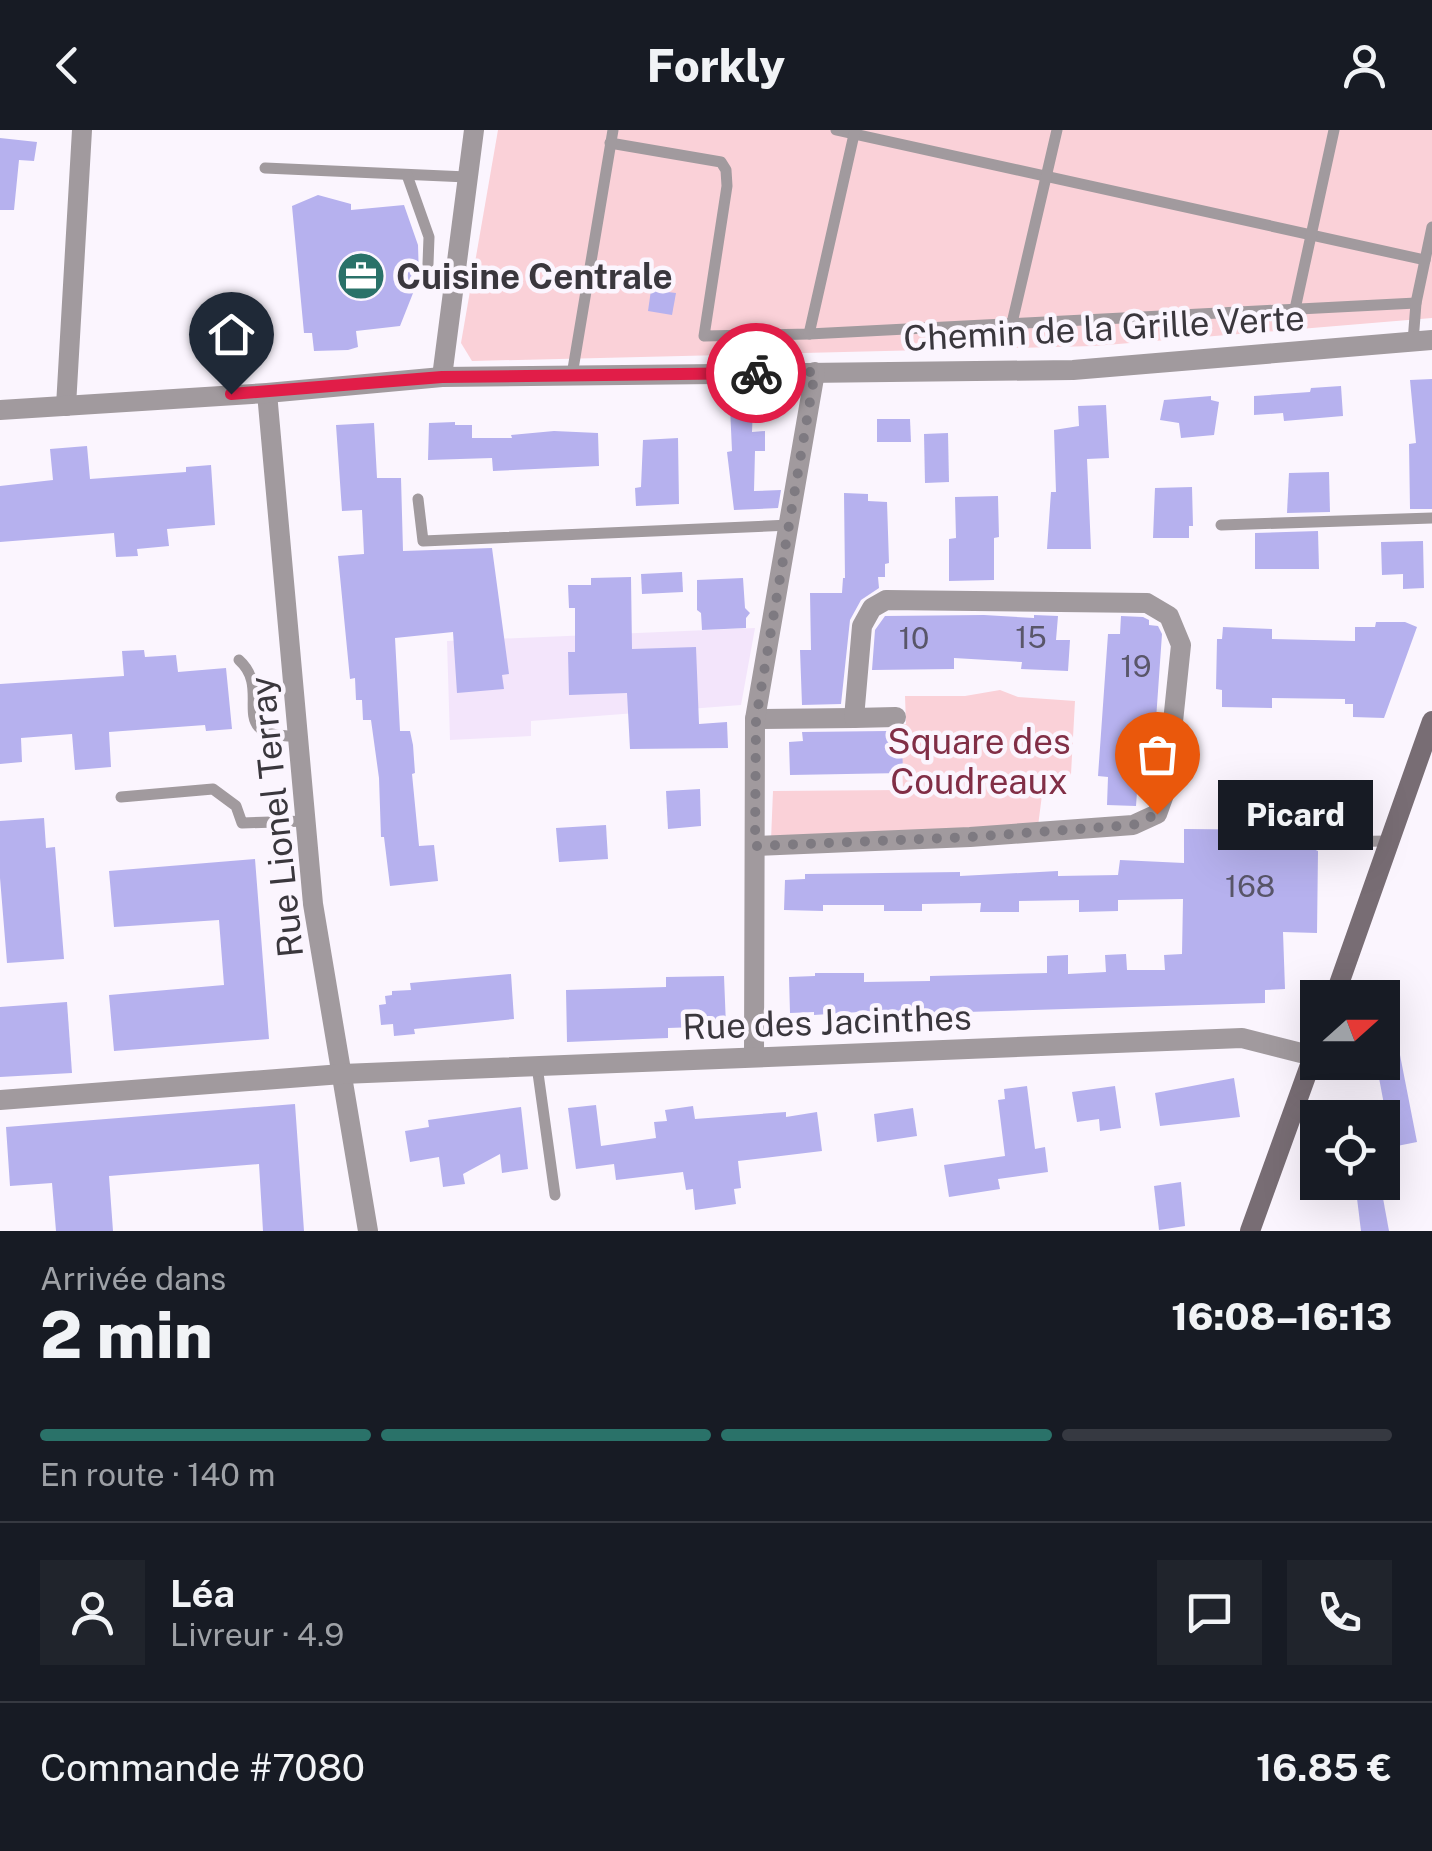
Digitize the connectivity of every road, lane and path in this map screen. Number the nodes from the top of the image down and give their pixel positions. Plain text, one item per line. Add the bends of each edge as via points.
1 (82, 130) edge
2 (474, 130) edge
3 (836, 130) edge
4 (1057, 130) edge
5 (1334, 130) edge
6 (855, 132) edge
7 (612, 136) edge
8 (265, 168) dead end
9 (407, 175) junction
10 (1046, 176) junction
11 (467, 177) junction
12 (1432, 227) edge
13 (1310, 235) junction
14 (1426, 260) junction
15 (428, 264) dead end
16 (1416, 303) junction
17 (1295, 309) junction
18 (1012, 323) junction
19 (810, 334) junction
20 (1422, 341) edge
21 (815, 372) junction
22 (572, 375) junction
23 (442, 377) junction
24 (266, 393) junction
25 (66, 406) junction
26 (0, 410) edge
27 (418, 499) dead end
28 (1432, 518) edge
29 (790, 525) junction
30 (1221, 525) dead end
31 (239, 660) dead end
32 (854, 718) junction
33 (896, 718) dead end
34 (756, 719) junction
35 (1432, 721) edge
36 (299, 736) junction
37 (121, 797) dead end
38 (306, 822) junction
39 (1389, 841) junction
40 (1318, 842) dead end
41 (755, 846) junction
42 (1340, 980) edge
43 (1300, 1048) edge
44 (754, 1057) junction
45 (537, 1066) junction
46 (342, 1074) junction
47 (1304, 1080) edge
48 (0, 1100) edge
49 (556, 1195) dead end
50 (368, 1231) edge
51 (1250, 1231) edge

1 - 25 street
2 - 11 street
3 - 6 lane
4 - 10 lane
5 - 13 lane
6 - 10 lane
6 - 19 lane
7 - 19 lane via 721,162 726,170 704,336
7 - 22 lane
8 - 9 lane
9 - 11 lane
9 - 15 lane via 429,237
10 - 13 lane
10 - 18 lane
11 - 23 street
12 - 14 lane
13 - 14 lane
13 - 17 lane
14 - 16 lane
16 - 17 lane
16 - 20 lane
17 - 18 lane
18 - 19 lane
20 - 21 street, Chemin de la Grille Verte via 1073,370
21 - 22 street, Chemin de la Grille Verte
21 - 29 street
22 - 23 street, Chemin de la Grille Verte
23 - 24 street, Chemin de la Grille Verte
24 - 25 street, Chemin de la Grille Verte
24 - 36 street, Rue Lionel Terray
25 - 26 street, Chemin de la Grille Verte
27 - 29 lane via 423,541
28 - 30 lane
29 - 34 street
31 - 36 lane via 251,674 258,728 270,736
32 - 33 street
32 - 34 street
32 - 41 street via 862,626 886,600 1147,603 1169,616 1181,646 1166,790 1157,814 1133,825
34 - 41 street
35 - 39 main road
36 - 38 street, Rue Lionel Terray
37 - 38 lane via 213,789 236,806 242,823
38 - 46 street, Rue Lionel Terray
39 - 40 lane
39 - 42 main road
41 - 44 street
43 - 44 street, Rue des Jacinthes via 1242,1038
44 - 45 street, Rue des Jacinthes
45 - 46 street, Rue des Jacinthes
45 - 49 lane
46 - 48 street, Rue des Jacinthes
46 - 50 street, Rue Lionel Terray
47 - 51 main road

